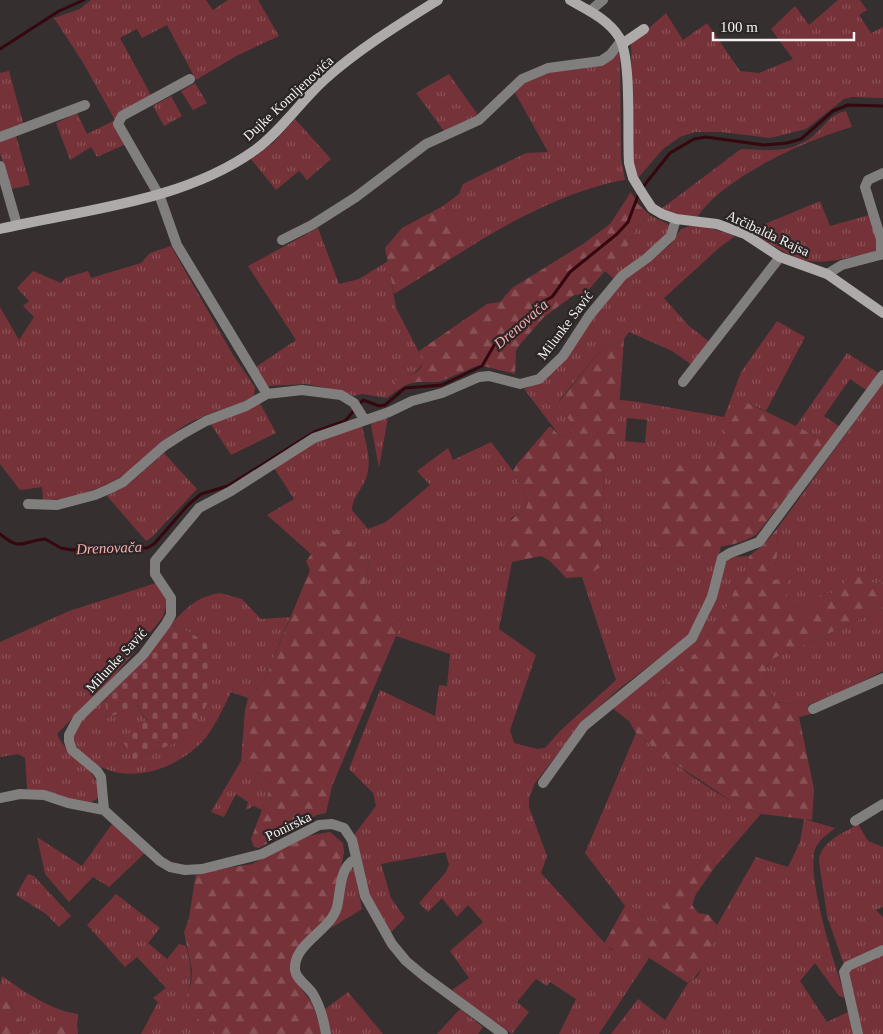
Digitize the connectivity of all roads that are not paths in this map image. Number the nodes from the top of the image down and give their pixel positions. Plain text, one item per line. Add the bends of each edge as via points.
1 (438, 0) edge
2 (570, 0) edge
3 (603, 0) edge
4 (590, 11) junction
5 (644, 29) dead end
6 (622, 42) junction
7 (190, 79) dead end
8 (85, 105) dead end
9 (0, 137) edge
10 (0, 166) edge
11 (883, 173) edge
12 (157, 194) junction
13 (676, 219) junction
14 (18, 225) junction
15 (0, 229) edge
16 (282, 240) dead end
17 (882, 254) edge
18 (780, 257) junction
19 (826, 274) junction
20 (883, 313) edge
21 (883, 375) edge
22 (683, 382) dead end
23 (267, 394) junction
24 (359, 411) junction
25 (28, 504) dead end
26 (883, 678) edge
27 (813, 709) dead end
28 (544, 784) dead end
29 (0, 798) edge
30 (883, 804) edge
31 (104, 810) junction
32 (855, 821) dead end
33 (355, 859) junction
34 (883, 950) edge
35 (326, 1034) edge
36 (503, 1034) edge
37 (858, 1034) edge

1 - 12 street, Dujke Komljenovića via 353,55 253,151 204,178
2 - 4 street
3 - 4 street
4 - 6 street via 614,30
5 - 6 street
6 - 13 street, Arčibalda Rajsa via 626,62 629,163 637,185 654,209
6 - 16 street via 601,61 548,68 522,78 479,120 426,144 356,197
7 - 12 street via 118,120
8 - 9 street
10 - 14 street
11 - 17 street via 868,180 865,187 881,239
12 - 14 street, Dujke Komljenovića
12 - 23 street via 172,235
13 - 18 street, Arčibalda Rajsa via 726,227 745,234
13 - 24 street, Milunke Savić via 671,236 622,276 589,316 563,356 539,379 520,384 489,376 479,377 448,391 412,400 389,412
14 - 15 street, Dujke Komljenovića
17 - 19 street via 842,265
18 - 19 street, Arčibalda Rajsa
18 - 22 street
19 - 20 street, Arčibalda Rajsa
21 - 28 street via 759,542 722,558 712,597 692,638 584,726
23 - 24 street via 290,390 341,395
23 - 25 street via 181,435 123,482 95,496 57,505
24 - 31 street, Milunke Savić via 231,491 202,505 157,556 155,574 171,598 171,615 143,655 78,718 69,734 72,750 101,777
26 - 27 street
29 - 31 street, Ponirska via 38,794
30 - 32 street
31 - 33 street, Ponirska via 160,861 185,870 246,860 327,823 344,828 349,834
33 - 35 street via 345,868 336,913 302,951 295,965 296,975 312,993 319,1008
33 - 36 street, Ponirska via 364,896 392,944 406,961
34 - 37 street via 848,966 844,972

